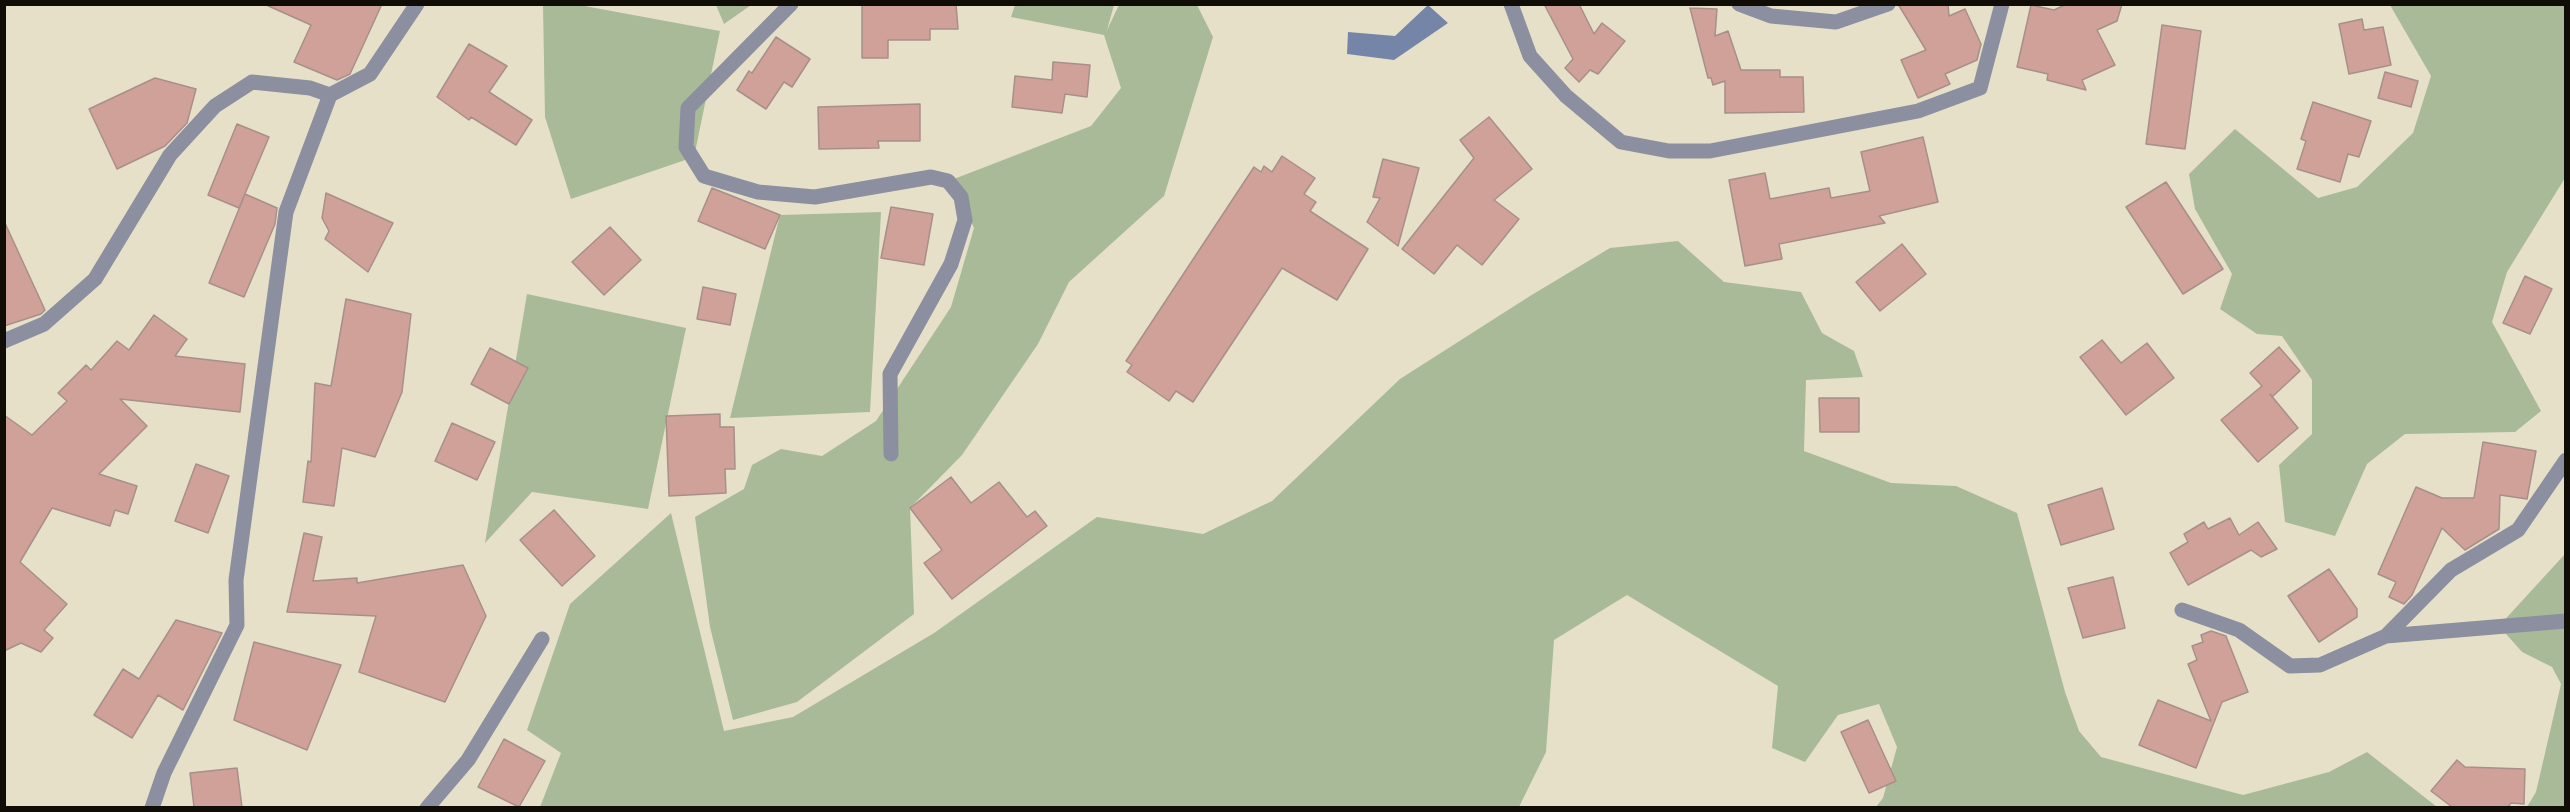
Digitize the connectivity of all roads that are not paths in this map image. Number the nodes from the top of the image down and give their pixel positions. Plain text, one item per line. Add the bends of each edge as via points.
1 (417, 4) edge
2 (790, 4) edge
3 (1511, 4) edge
4 (1739, 4) edge
5 (1888, 4) edge
6 (2001, 4) edge
7 (330, 95) junction
8 (4, 341) edge
9 (891, 454) dead end
10 (2565, 460) edge
11 (2182, 610) dead end
12 (2565, 621) edge
13 (2386, 636) junction
14 (542, 639) dead end
15 (152, 807) edge
16 (427, 807) edge

1 - 7 street via 370,74
2 - 9 street via 688,108 686,147 704,176 758,192 815,196 931,177 948,181 961,196 965,220 951,264 890,374
3 - 6 street via 1530,56 1566,96 1621,142 1669,151 1710,151 1918,111 1980,88
4 - 5 street via 1771,16 1836,21
7 - 8 street via 310,88 252,82 215,106 170,155 95,279 44,324
7 - 15 street via 286,212 236,580 237,625 164,773
10 - 13 street via 2518,530 2451,570
11 - 13 street via 2239,630 2290,666 2320,664
12 - 13 street
14 - 16 street via 468,760

